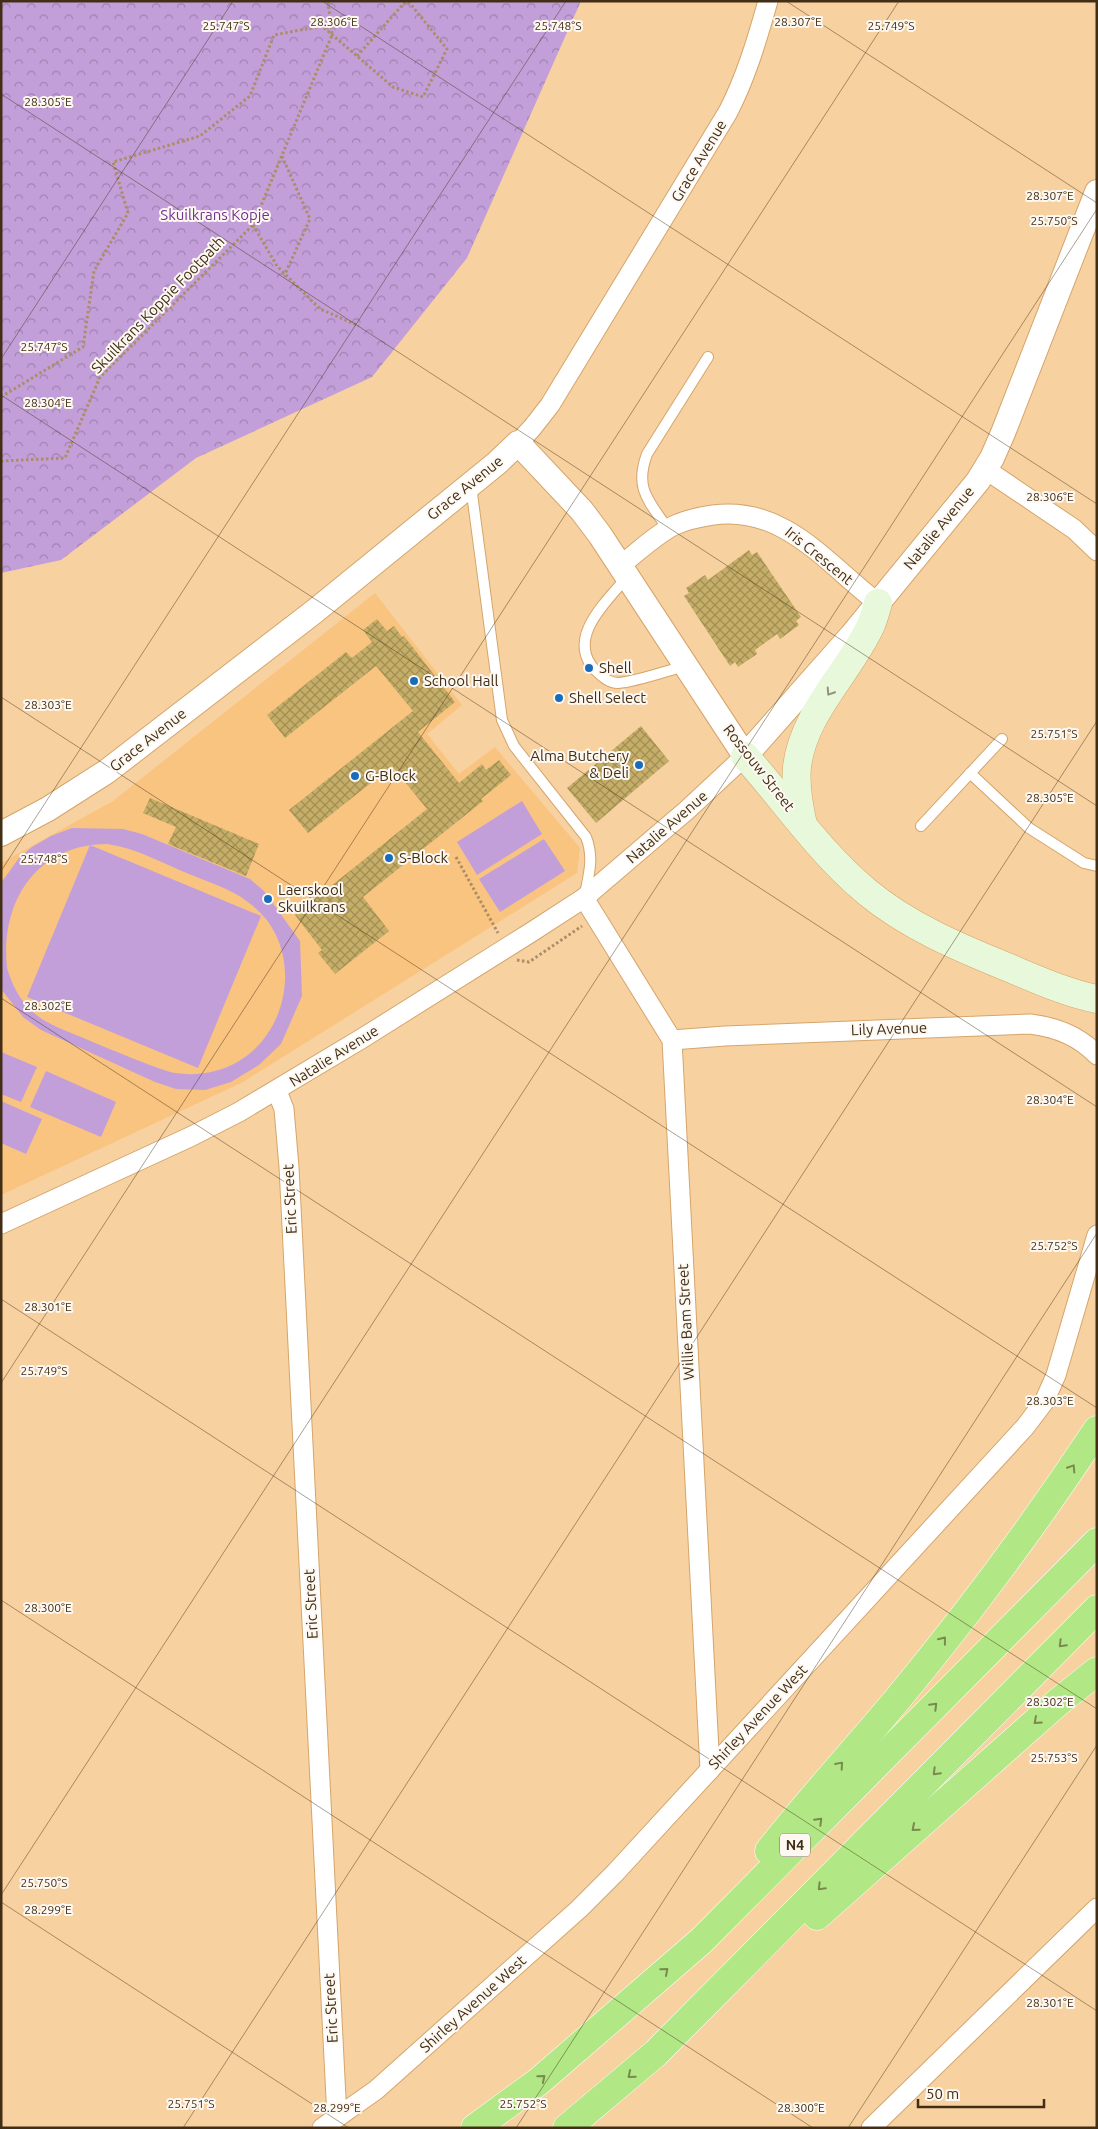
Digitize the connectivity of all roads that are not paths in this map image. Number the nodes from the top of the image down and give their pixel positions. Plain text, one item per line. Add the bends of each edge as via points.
1 (768, 1) edge
2 (1097, 192) edge
3 (708, 357) dead end
4 (518, 443) junction
5 (985, 469) junction
6 (471, 484) junction
7 (668, 529) junction
8 (1097, 551) edge
9 (624, 570) junction
10 (878, 603) junction
11 (686, 665) junction
12 (1002, 739) dead end
13 (745, 756) junction
14 (970, 773) junction
15 (803, 825) junction
16 (921, 826) dead end
17 (1, 834) edge
18 (1097, 866) edge
19 (584, 898) junction
20 (1092, 1000) edge
21 (672, 1040) junction
22 (1097, 1055) edge
23 (277, 1091) junction
24 (1, 1224) edge
25 (1097, 1236) edge
26 (1097, 1430) edge
27 (1097, 1542) edge
28 (1097, 1609) edge
29 (1097, 1671) edge
30 (710, 1770) junction
31 (1097, 1908) edge
32 (701, 1941) junction
33 (656, 2053) junction
34 (330, 2123) edge
35 (475, 2128) edge
36 (567, 2128) edge
37 (871, 2128) edge

1 - 4 street, Grace Avenue via 756,45 728,112 550,405
2 - 5 street, Natalie Avenue via 1003,434
3 - 7 lane via 642,467 642,488
4 - 6 street, Grace Avenue
4 - 9 street, Rossouw Street via 582,511
5 - 8 street via 1074,529
5 - 10 street, Natalie Avenue
6 - 17 street, Grace Avenue via 315,611 106,772
6 - 19 lane via 502,720 514,746 586,837 592,862
7 - 9 street, Iris Crescent
7 - 10 street, Iris Crescent via 689,520 720,514 744,514 772,522 790,530
9 - 11 street, Rossouw Street
9 - 11 lane via 594,617 584,640 588,662 604,679 617,683
10 - 13 street, Natalie Avenue
10 -> 15 main road via 872,624 816,713 802,745 797,769
11 - 13 street, Rossouw Street
12 - 14 lane
13 - 15 main road, Rossouw Street
13 - 19 street, Natalie Avenue
14 - 16 lane
14 - 18 lane via 1029,828 1084,863
15 - 20 main road, Rossouw Street via 856,882 904,918 961,948
19 - 21 street, Willie Bam Street
19 - 23 street, Natalie Avenue
21 - 22 street, Lily Avenue via 1030,1024 1068,1033
21 - 30 street, Willie Bam Street
23 - 24 street, Natalie Avenue via 192,1136
23 - 34 street, Eric Street via 284,1109 289,1167
25 - 30 street, Shirley Avenue West via 1058,1368 1039,1411
32 -> 26 highway via 797,1815 896,1701 996,1575
32 -> 27 highway, N4
28 -> 33 highway
29 -> 33 highway via 1050,1709 762,1966
30 - 34 street, Shirley Avenue West via 579,1909 376,2090
31 - 37 street
35 -> 32 highway, N4 via 538,2082
33 -> 36 highway

